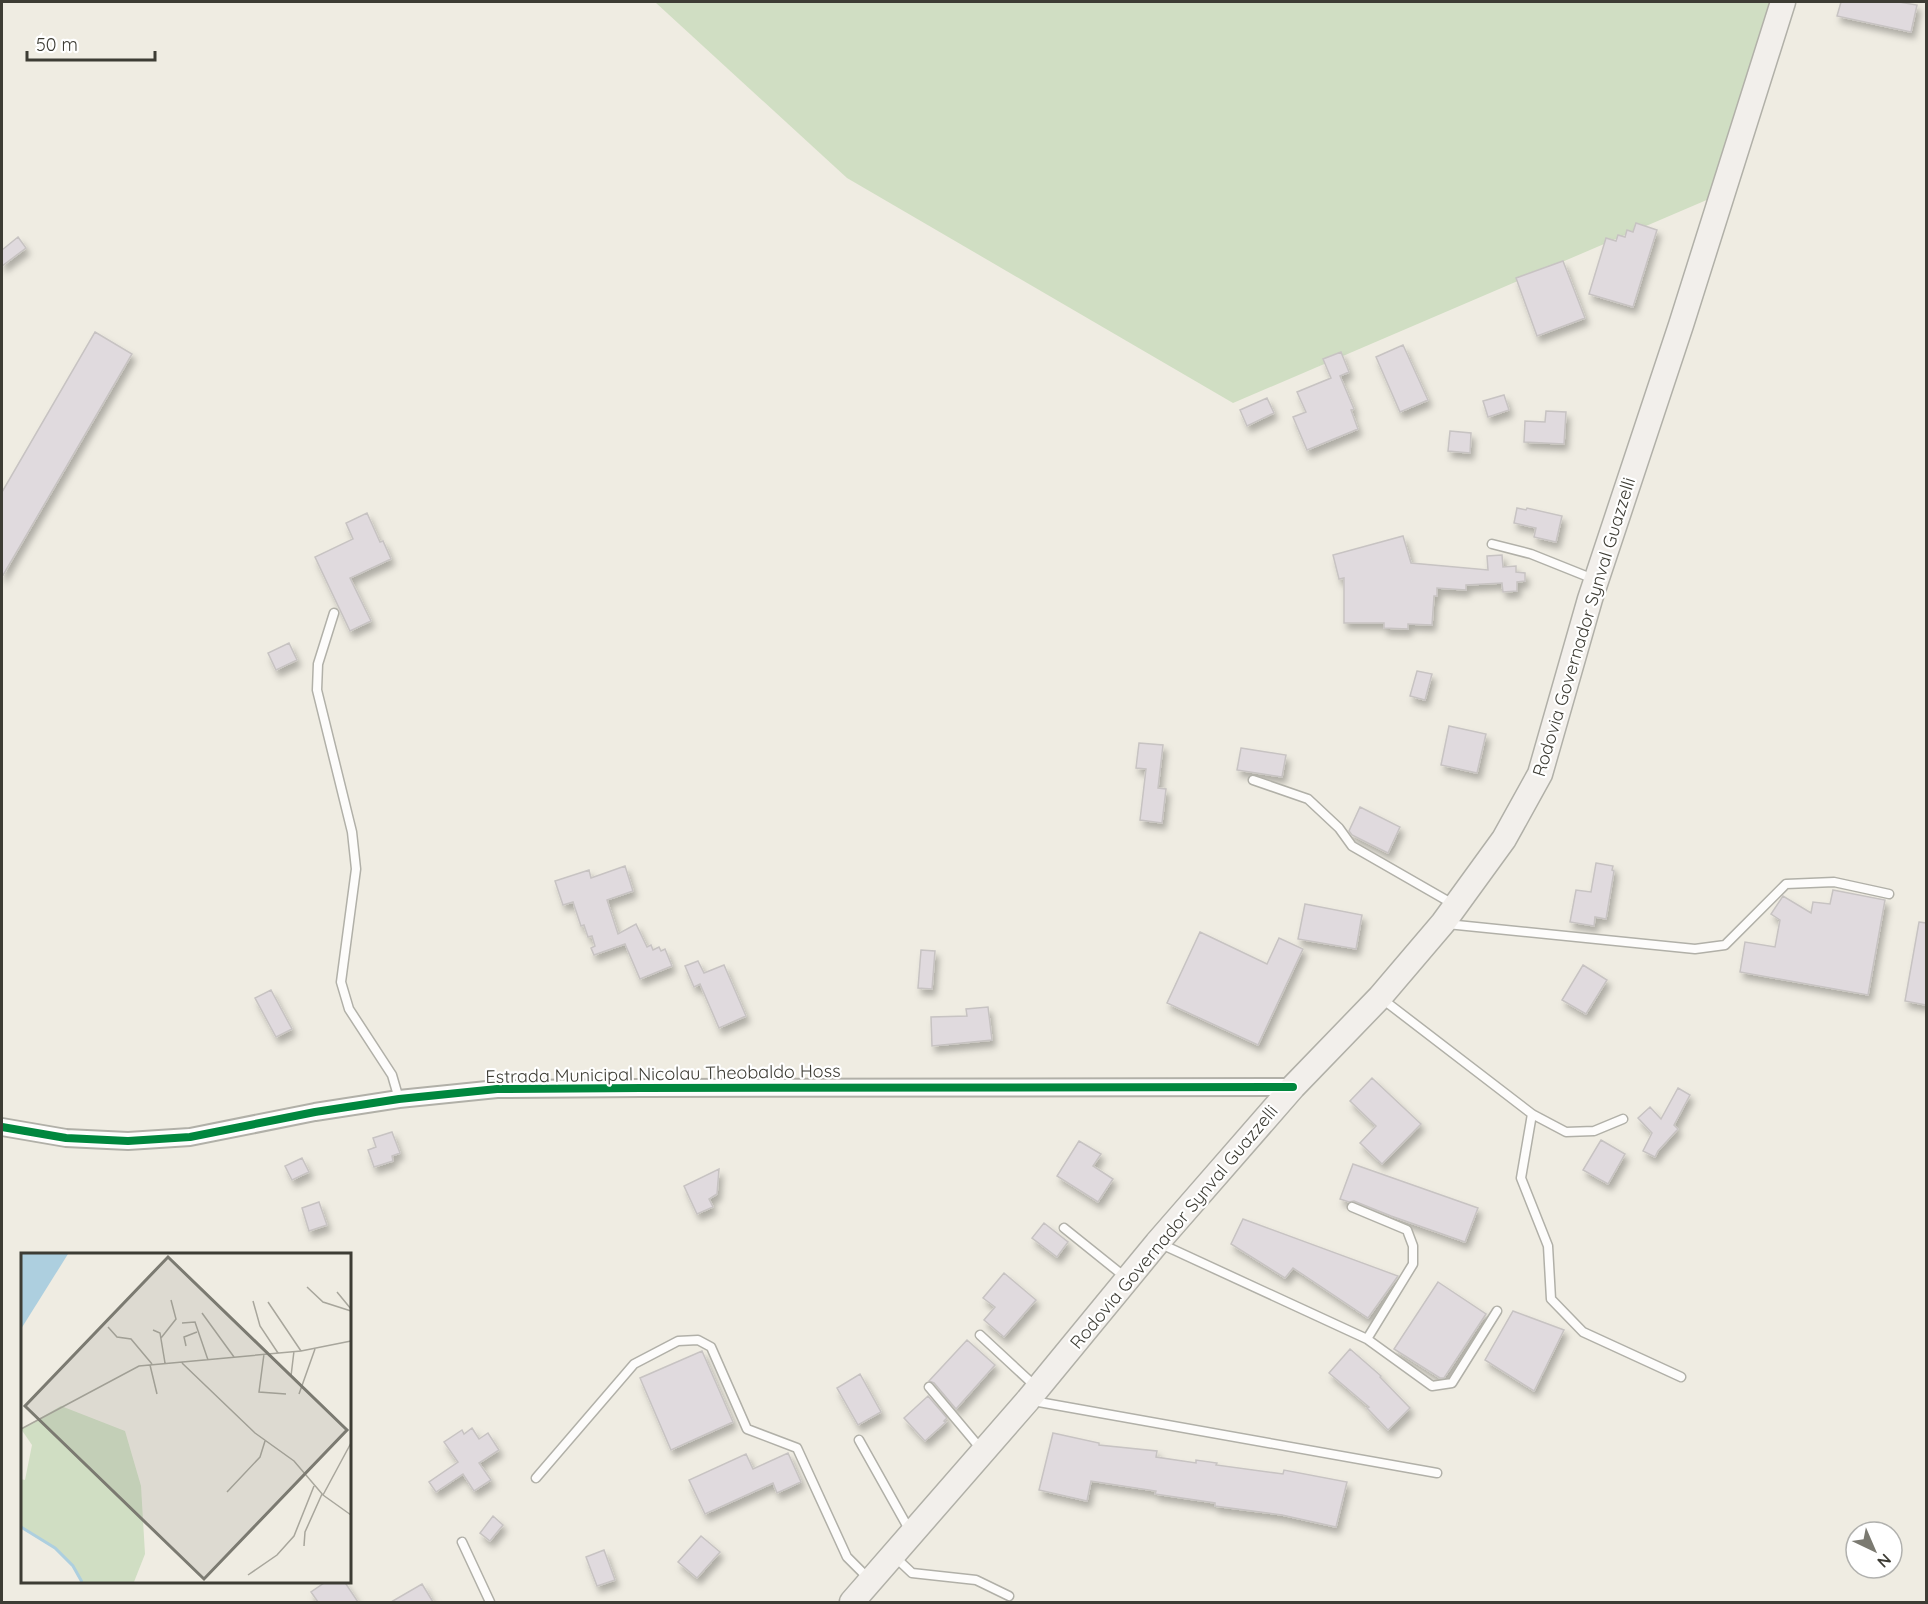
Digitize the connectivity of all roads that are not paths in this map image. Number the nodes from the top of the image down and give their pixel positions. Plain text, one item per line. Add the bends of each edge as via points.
1 (1783, 2) edge
2 (1492, 544) dead end
3 (1596, 580) junction
4 (334, 613) dead end
5 (1253, 780) dead end
6 (1889, 894) dead end
7 (1450, 914) junction
8 (1380, 997) junction
9 (1293, 1087) junction
10 (399, 1099) junction
11 (1532, 1114) junction
12 (1623, 1119) dead end
13 (2, 1127) edge
14 (1352, 1207) dead end
15 (1064, 1228) dead end
16 (1157, 1243) junction
17 (1127, 1279) junction
18 (1497, 1311) dead end
19 (980, 1335) dead end
20 (1367, 1339) junction
21 (1681, 1377) dead end
22 (929, 1387) dead end
23 (1033, 1394) junction
24 (860, 1440) dead end
25 (984, 1451) junction
26 (1437, 1473) dead end
27 (536, 1478) dead end
28 (911, 1534) junction
29 (462, 1542) dead end
30 (893, 1556) junction
31 (871, 1581) junction
32 (1009, 1596) dead end
33 (490, 1602) edge
34 (852, 1602) edge

1 - 3 main road, Rodovia Governador Synval Guazzelli
2 - 3 lane via 1531,554
3 - 7 main road, Rodovia Governador Synval Guazzelli via 1540,774 1504,839
4 - 10 lane via 318,663 316,690 352,832 356,869 341,982 349,1009 392,1075
5 - 7 lane via 1308,799 1352,846
6 - 7 lane via 1834,882 1786,884 1725,945 1695,949
7 - 8 main road, Rodovia Governador Synval Guazzelli
8 - 9 main road, Rodovia Governador Synval Guazzelli
8 - 11 lane
9 - 10 street, Estrada Municipal Nicolau Theobaldo Hoss via 497,1089
9 - 16 main road, Rodovia Governador Synval Guazzelli
10 - 13 street, Estrada Municipal Nicolau Theobaldo Hoss via 180,1138 66,1138
11 - 12 lane via 1566,1132 1594,1131
11 - 21 lane via 1521,1178 1548,1246 1551,1299 1583,1332
14 - 20 lane via 1407,1230 1413,1246 1413,1264
15 - 17 lane
16 - 17 main road, Rodovia Governador Synval Guazzelli
16 - 20 lane
17 - 23 main road, Rodovia Governador Synval Guazzelli
18 - 20 lane via 1452,1383 1432,1386
19 - 23 lane
22 - 25 lane
23 - 25 main road, Rodovia Governador Synval Guazzelli
23 - 26 lane
24 - 28 lane
25 - 28 main road, Rodovia Governador Synval Guazzelli
27 - 31 lane via 634,1364 678,1341 698,1340 711,1347 747,1429 797,1448 847,1557
28 - 30 main road, Rodovia Governador Synval Guazzelli
29 - 33 lane
30 - 31 main road, Rodovia Governador Synval Guazzelli
30 - 32 lane via 912,1573 976,1580
31 - 34 main road, Rodovia Governador Synval Guazzelli

